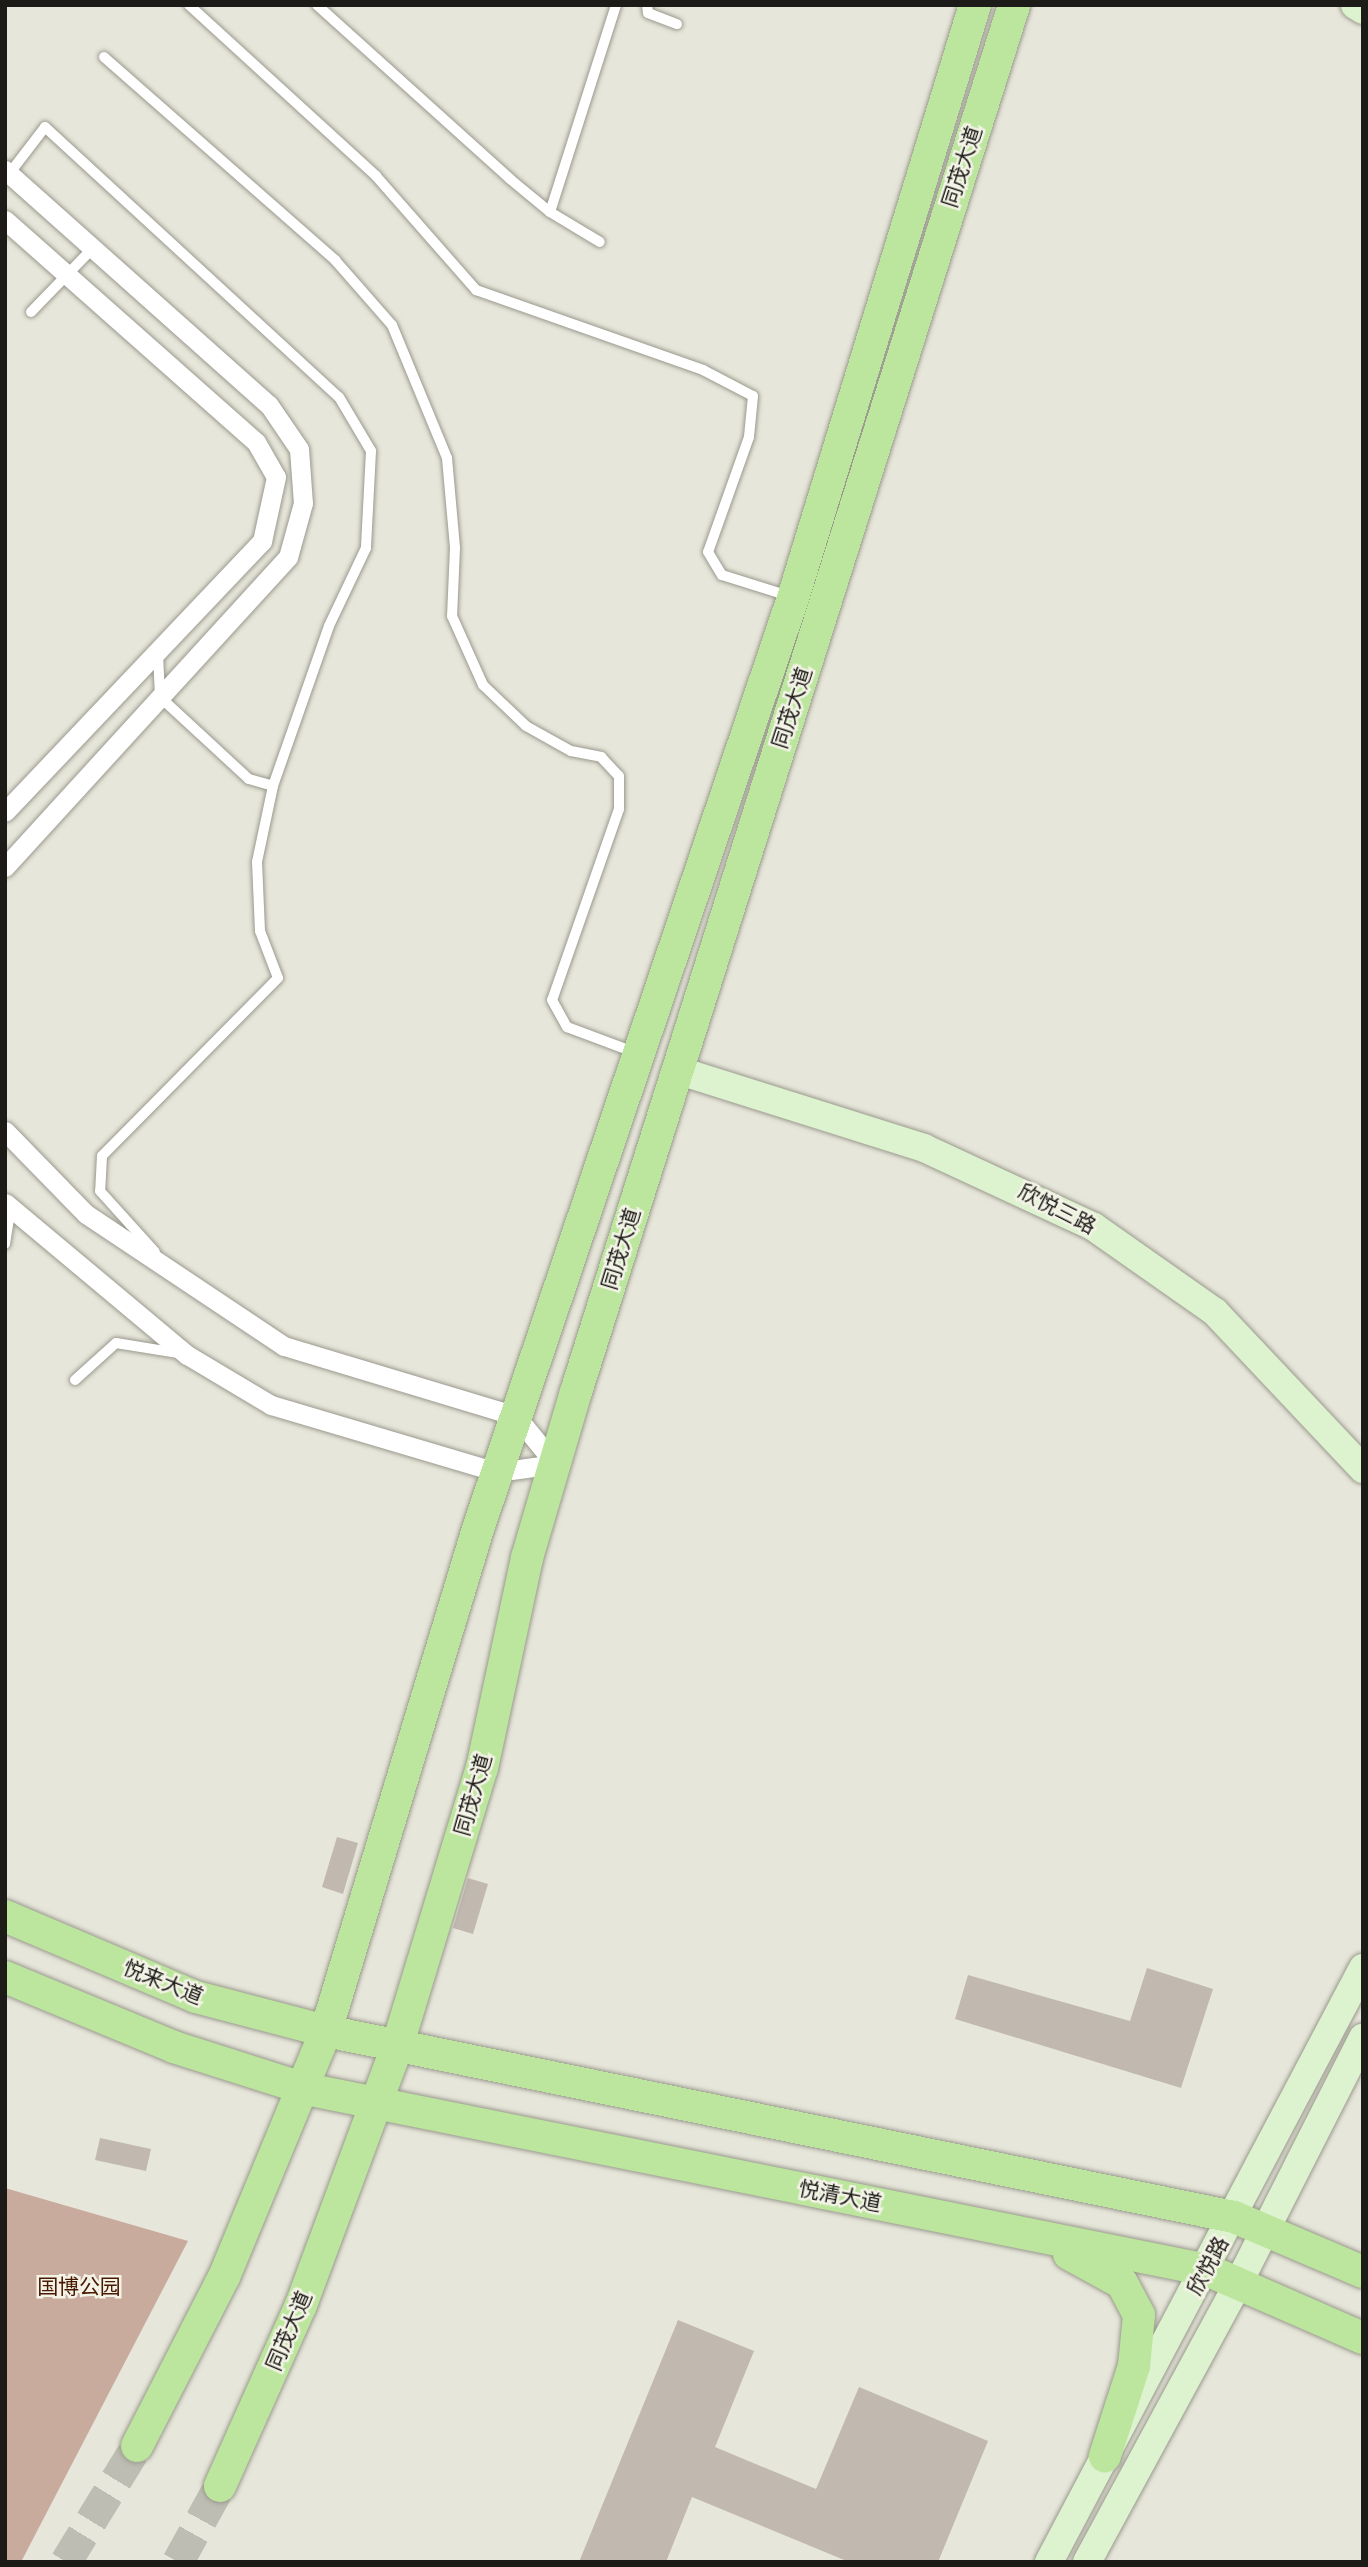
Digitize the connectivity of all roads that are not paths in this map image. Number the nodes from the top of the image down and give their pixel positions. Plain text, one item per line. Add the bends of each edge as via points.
1 (189, 5) edge
2 (317, 5) edge
3 (616, 5) edge
4 (647, 5) edge
5 (975, 5) edge
6 (1013, 5) edge
7 (1355, 5) edge
8 (1363, 10) edge
9 (677, 24) dead end
10 (104, 57) dead end
11 (7, 172) edge
12 (550, 212) junction
13 (5, 220) edge
14 (600, 242) dead end
15 (93, 248) junction
16 (67, 275) junction
17 (32, 312) dead end
18 (793, 597) junction
19 (158, 650) junction
20 (160, 697) junction
21 (273, 786) junction
22 (5, 811) edge
23 (5, 867) edge
24 (638, 1053) junction
25 (677, 1070) junction
26 (5, 1132) edge
27 (8, 1205) edge
28 (5, 1244) edge
29 (181, 1280) junction
30 (187, 1355) junction
31 (75, 1380) dead end
32 (516, 1416) junction
33 (555, 1464) junction
34 (1363, 1469) edge
35 (497, 1472) junction
36 (5, 1916) edge
37 (1363, 1968) edge
38 (5, 1977) edge
39 (326, 2031) junction
40 (1363, 2038) edge
41 (397, 2047) junction
42 (306, 2089) junction
43 (378, 2103) junction
44 (1234, 2217) junction
45 (988, 2226) junction
46 (1266, 2230) junction
47 (1207, 2270) junction
48 (1363, 2272) edge
49 (1239, 2282) junction
50 (1363, 2338) edge
51 (137, 2446) tunnel mouth
52 (1105, 2456) junction
53 (220, 2486) tunnel mouth
54 (1049, 2562) edge
55 (1087, 2562) edge

1 - 18 lane via 376,176 476,290 703,370 753,396 749,437 708,552 722,575
2 - 12 lane
3 - 12 lane
4 - 9 lane via 648,13
5 - 18 main road, 同茂大道
6 - 25 main road, 同茂大道
7 - 8 main road
10 - 24 lane via 335,260 392,325 447,458 455,548 452,616 483,685 526,726 571,751 601,757 619,776 619,809 552,1000 566,1027
11 - 15 street
11 - 21 lane via 45,127 339,397 370,451 366,548 328,626
12 - 14 lane
13 - 16 street
15 - 16 lane
15 - 20 street via 269,405 299,449 303,503 288,557
16 - 17 lane
16 - 19 street via 256,442 276,477 262,541
18 - 24 main road, 同茂大道
19 - 20 lane
19 - 22 street
20 - 21 lane via 249,779
20 - 23 street
21 - 29 lane via 257,862 260,931 278,978 102,1156 100,1191
24 - 32 main road, 同茂大道
25 - 33 main road, 同茂大道
25 - 34 main road, 欣悦三路 via 924,1148 1094,1227 1216,1312
26 - 29 street via 86,1214
27 - 28 lane
27 - 30 street
29 - 32 street via 285,1346
30 - 31 lane via 116,1343
30 - 35 street via 271,1405
32 - 33 street
32 - 35 main road, 同茂大道
33 - 35 street
33 - 41 main road, 同茂大道 via 527,1558 482,1769
35 - 39 main road, 同茂大道
36 - 39 main road, 悦来大道 via 196,1997
37 - 44 main road, 欣悦路
38 - 42 main road via 174,2047
39 - 41 main road
39 - 42 main road, 同茂大道
40 - 46 main road, 欣悦路
41 - 43 main road, 同茂大道
41 - 44 main road
42 - 43 main road, 悦清大道
42 - 51 main road, 同茂大道 via 224,2277
43 - 45 main road, 悦清大道
43 - 53 main road, 同茂大道 via 301,2305
44 - 46 main road
44 - 47 main road, 欣悦路
45 - 47 main road, 悦清大道
45 - 52 main road via 1080,2258 1122,2283 1133,2297 1140,2335
46 - 48 main road
46 - 49 main road, 欣悦路
47 - 49 main road, 悦清大道
47 - 52 main road, 欣悦路
49 - 50 main road, 悦清大道
49 - 55 main road, 欣悦路
52 - 54 main road, 欣悦路

